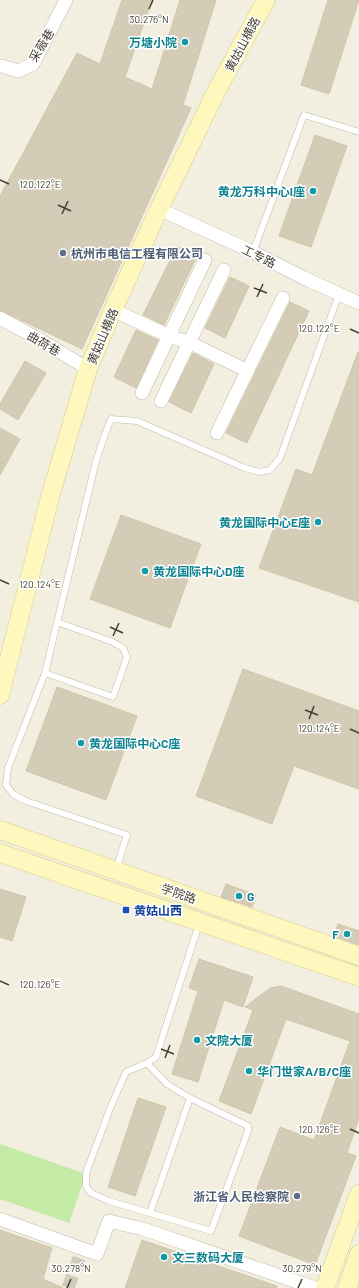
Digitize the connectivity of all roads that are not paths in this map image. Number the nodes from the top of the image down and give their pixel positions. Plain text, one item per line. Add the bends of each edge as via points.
1 (66, 0) edge
2 (266, 0) edge
3 (2, 66) dead end
4 (359, 132) edge
5 (159, 209) junction
6 (253, 252) junction
7 (205, 260) dead end
8 (224, 270) dead end
9 (339, 294) junction
10 (283, 298) dead end
11 (359, 303) edge
12 (113, 310) junction
13 (0, 318) edge
14 (169, 336) junction
15 (190, 343) junction
16 (88, 369) junction
17 (248, 371) junction
18 (142, 393) dead end
19 (161, 401) dead end
20 (217, 433) dead end
21 (57, 622) junction
22 (45, 673) junction
23 (0, 696) edge
24 (0, 830) edge
25 (0, 853) edge
26 (116, 870) junction
27 (200, 922) junction
28 (359, 956) edge
29 (359, 977) edge
30 (147, 1063) junction
31 (190, 1098) junction
32 (359, 1194) edge
33 (150, 1213) junction
34 (0, 1219) edge
35 (359, 1254) edge
36 (315, 1288) edge
37 (325, 1288) edge
38 (347, 1288) edge

1 - 3 street, 采薇巷 via 33,64 18,71
2 - 5 main road, 黄姑山横路 via 218,88
4 - 6 lane via 304,115
5 - 6 street, 工专路
5 - 12 main road, 黄姑山横路
6 - 9 street, 工专路
7 - 14 street
8 - 15 street
9 - 11 street, 工专路
9 - 21 lane via 280,458 270,470 258,472 245,468 137,421 112,419 96,461
10 - 17 street
12 - 14 street
12 - 16 main road, 黄姑山横路
13 - 16 street, 曲荷巷
14 - 15 street
14 - 18 street
15 - 17 street
15 - 19 street
16 - 23 main road, 黄姑山横路 via 50,497
17 - 20 street
21 - 22 lane
21 - 22 lane via 113,642 123,648 127,657 113,697
22 - 26 lane via 8,768 6,785 13,794 26,801 127,835
24 - 26 main road, 学院路
25 - 27 main road, 学院路
26 - 28 main road, 学院路
27 - 29 main road, 学院路
27 - 30 lane via 156,1057
30 - 31 lane via 167,1084
30 - 33 lane via 126,1072 86,1173 86,1186 109,1201
31 - 33 lane
31 - 33 lane via 248,1126 248,1131 212,1231
32 - 37 main road
34 - 36 street via 81,1253 97,1254 109,1220 143,1229
35 - 38 main road

